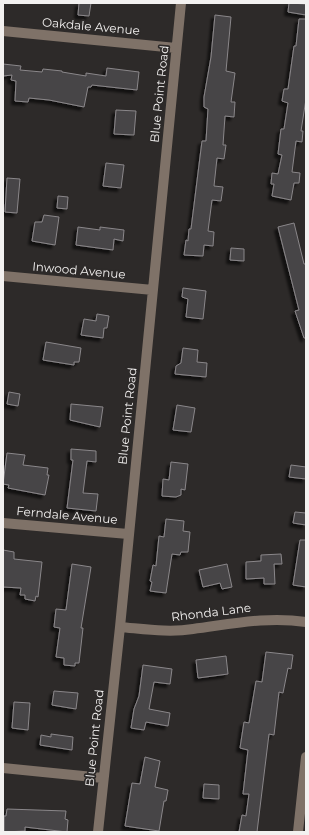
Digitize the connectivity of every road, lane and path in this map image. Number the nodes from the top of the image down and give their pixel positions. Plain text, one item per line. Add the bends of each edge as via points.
1 (181, 3) edge
2 (3, 31) edge
3 (176, 48) junction
4 (3, 276) edge
5 (153, 290) junction
6 (3, 523) edge
7 (128, 534) junction
8 (306, 622) edge
9 (120, 627) junction
10 (306, 757) edge
11 (3, 768) edge
12 (103, 778) junction
13 (98, 832) edge
14 (298, 832) edge

1 - 3 street, Blue Point Road
2 - 3 street, Oakdale Avenue
3 - 5 street, Blue Point Road
4 - 5 street, Inwood Avenue
5 - 7 street, Blue Point Road
6 - 7 street, Ferndale Avenue
7 - 9 street, Blue Point Road
8 - 9 street, Rhonda Lane via 267,619 231,622 192,630 160,631
9 - 12 street, Blue Point Road
10 - 14 street
11 - 12 street
12 - 13 street, Blue Point Road

